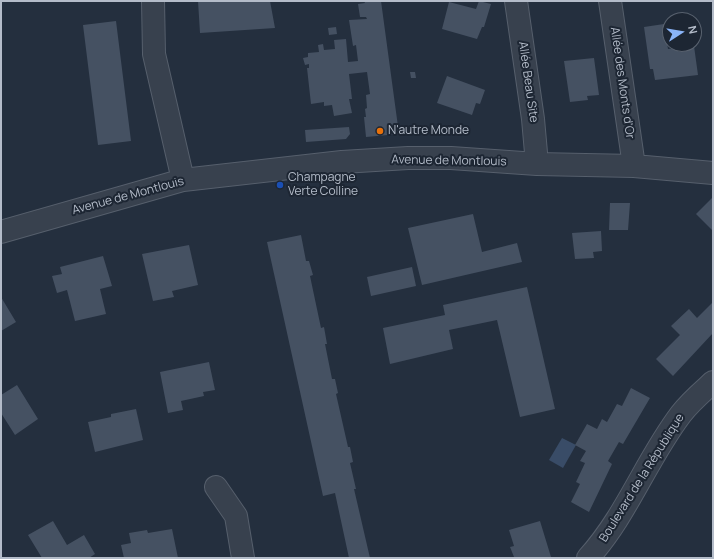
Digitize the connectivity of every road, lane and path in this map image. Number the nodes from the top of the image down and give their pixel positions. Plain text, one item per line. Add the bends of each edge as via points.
1 (153, 1) edge
2 (516, 1) edge
3 (610, 1) edge
4 (537, 164) junction
5 (634, 166) junction
6 (713, 173) edge
7 (183, 180) junction
8 (1, 232) edge
9 (713, 382) edge
10 (216, 488) dead end
11 (243, 558) edge
12 (588, 558) edge

1 - 7 street via 154,54
2 - 4 street, Allée Beau Site
3 - 5 street, Allée des Monts d'Or
4 - 5 street, Avenue de Montlouis
4 - 7 street, Avenue de Montlouis via 408,158 342,162
5 - 6 street, Avenue de Montlouis
7 - 8 street, Avenue de Montlouis
9 - 12 street, Boulevard de la République via 681,413 620,516 603,542
10 - 11 street via 236,516

